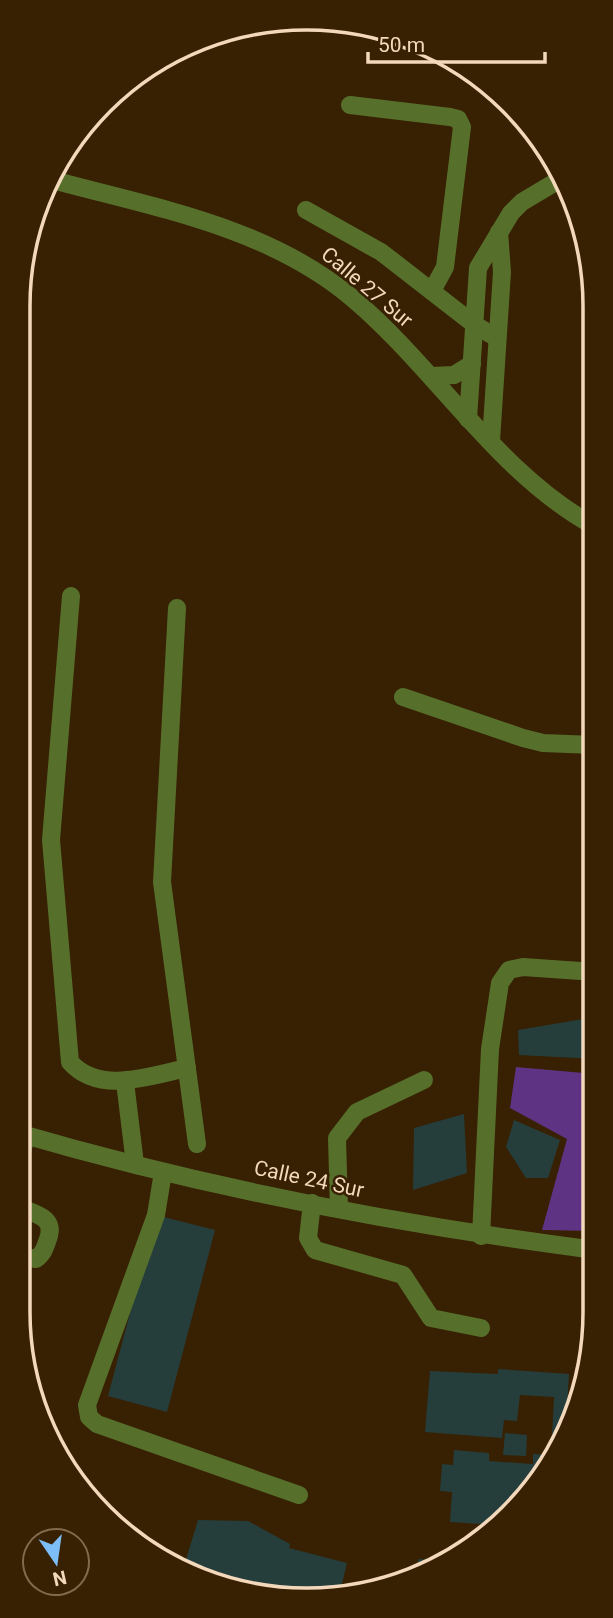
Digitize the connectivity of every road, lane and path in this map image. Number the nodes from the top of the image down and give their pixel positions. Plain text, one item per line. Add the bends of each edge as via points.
1 (350, 105) dead end
2 (59, 182) edge
3 (554, 183) edge
4 (306, 210) dead end
5 (499, 231) junction
6 (432, 291) junction
7 (475, 325) junction
8 (497, 338) junction
9 (472, 364) junction
10 (432, 376) junction
11 (468, 419) junction
12 (491, 441) junction
13 (583, 519) edge
14 (71, 596) dead end
15 (177, 608) dead end
16 (402, 697) dead end
17 (583, 745) edge
18 (583, 971) edge
19 (187, 1068) junction
20 (424, 1080) dead end
21 (125, 1082) junction
22 (30, 1137) edge
23 (197, 1143) dead end
24 (135, 1164) junction
25 (163, 1172) junction
26 (312, 1203) junction
27 (339, 1209) junction
28 (30, 1213) edge
29 (481, 1236) junction
30 (583, 1249) edge
31 (30, 1258) edge
32 (481, 1328) dead end
33 (299, 1495) dead end

1 - 6 street via 450,117 458,119 462,127 446,267
2 - 10 street, Calle 27 Sur via 216,225 288,253 351,297
3 - 5 street via 522,202
4 - 6 street via 381,252
5 - 7 street via 478,268
5 - 8 street via 502,272
6 - 7 street
7 - 8 street
7 - 9 street
8 - 12 street
9 - 10 street via 454,375
9 - 11 street
10 - 11 street, Calle 27 Sur
11 - 12 street, Calle 27 Sur
12 - 13 street, Calle 27 Sur via 563,507
14 - 21 street via 51,840 70,1062 95,1078
15 - 19 street via 162,882
16 - 17 street via 523,738
18 - 29 street via 523,967 509,970 500,983 490,1049
19 - 21 street
19 - 23 street
20 - 27 street via 357,1112 337,1138
21 - 24 street
22 - 24 street, Calle 24 Sur
24 - 25 street, Calle 24 Sur
25 - 26 street, Calle 24 Sur
25 - 33 street via 156,1215 87,1405 89,1417 97,1424
26 - 27 street, Calle 24 Sur
26 - 32 street via 308,1238 315,1250 403,1275 431,1318
27 - 29 street, Calle 24 Sur
28 - 31 street via 49,1223 51,1230 42,1255
29 - 30 street, Calle 24 Sur

